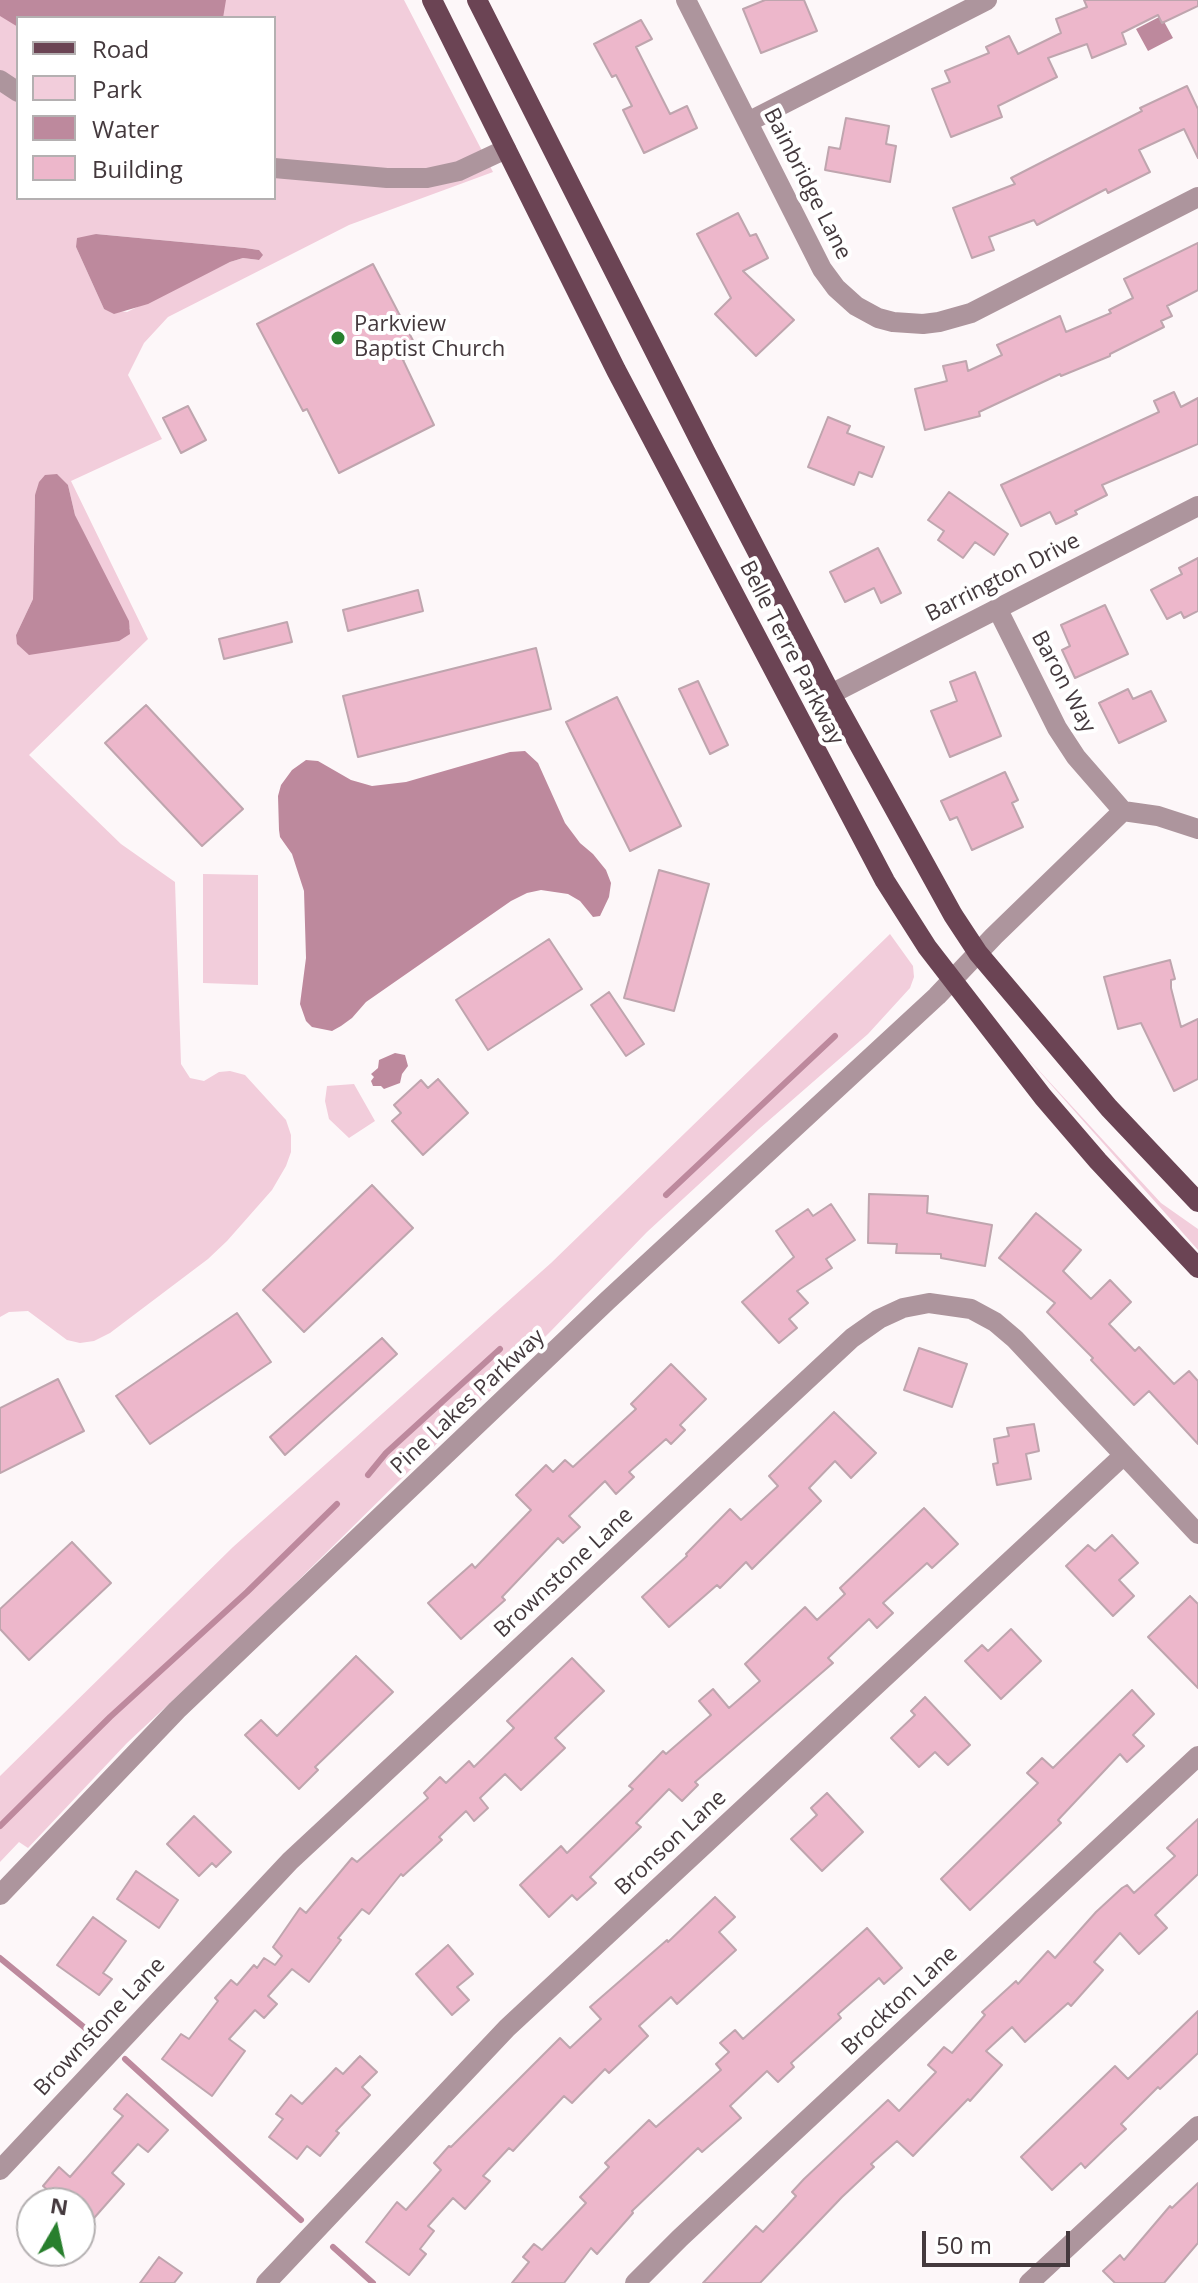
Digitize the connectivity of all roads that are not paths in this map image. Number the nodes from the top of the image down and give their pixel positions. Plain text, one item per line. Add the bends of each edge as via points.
1 (432, 0) edge
2 (477, 0) edge
3 (686, 0) edge
4 (987, 0) edge
5 (748, 122) junction
6 (506, 149) junction
7 (276, 168) edge
8 (1198, 197) edge
9 (1198, 506) edge
10 (997, 608) junction
11 (831, 694) junction
12 (1123, 811) junction
13 (1198, 829) edge
14 (978, 953) junction
15 (952, 981) junction
16 (1198, 1202) edge
17 (1198, 1268) edge
18 (1124, 1455) junction
19 (1198, 1534) edge
20 (1198, 1756) edge
21 (0, 1895) edge
22 (1198, 2126) edge
23 (0, 2170) edge
24 (266, 2283) edge
25 (635, 2283) edge
26 (1029, 2283) edge

1 - 6 main road, Belle Terre Parkway
2 - 11 main road, Belle Terre Parkway
3 - 5 street, Bainbridge Lane
4 - 5 street
5 - 8 street, Bainbridge Lane via 829,280 856,306 893,322 939,322 971,313
6 - 7 street via 439,177
6 - 15 main road, Belle Terre Parkway via 840,800 885,881
9 - 10 street, Barrington Drive
10 - 11 street, Barrington Drive
10 - 12 street, Baron Way via 1057,728
11 - 14 main road, Belle Terre Parkway via 925,868
12 - 13 street
12 - 14 street, Pine Lakes Parkway
14 - 15 street, Pine Lakes Parkway
14 - 16 main road, Belle Terre Parkway via 1109,1108
15 - 17 main road, Belle Terre Parkway via 1071,1129
15 - 21 street, Pine Lakes Parkway via 177,1710
18 - 19 street, Brownstone Lane
18 - 23 street, Brownstone Lane via 1015,1339 984,1316 957,1305 929,1303 903,1308 867,1327 281,1869
18 - 24 street, Bronson Lane via 507,2028
20 - 25 street, Brockton Lane
22 - 26 street

